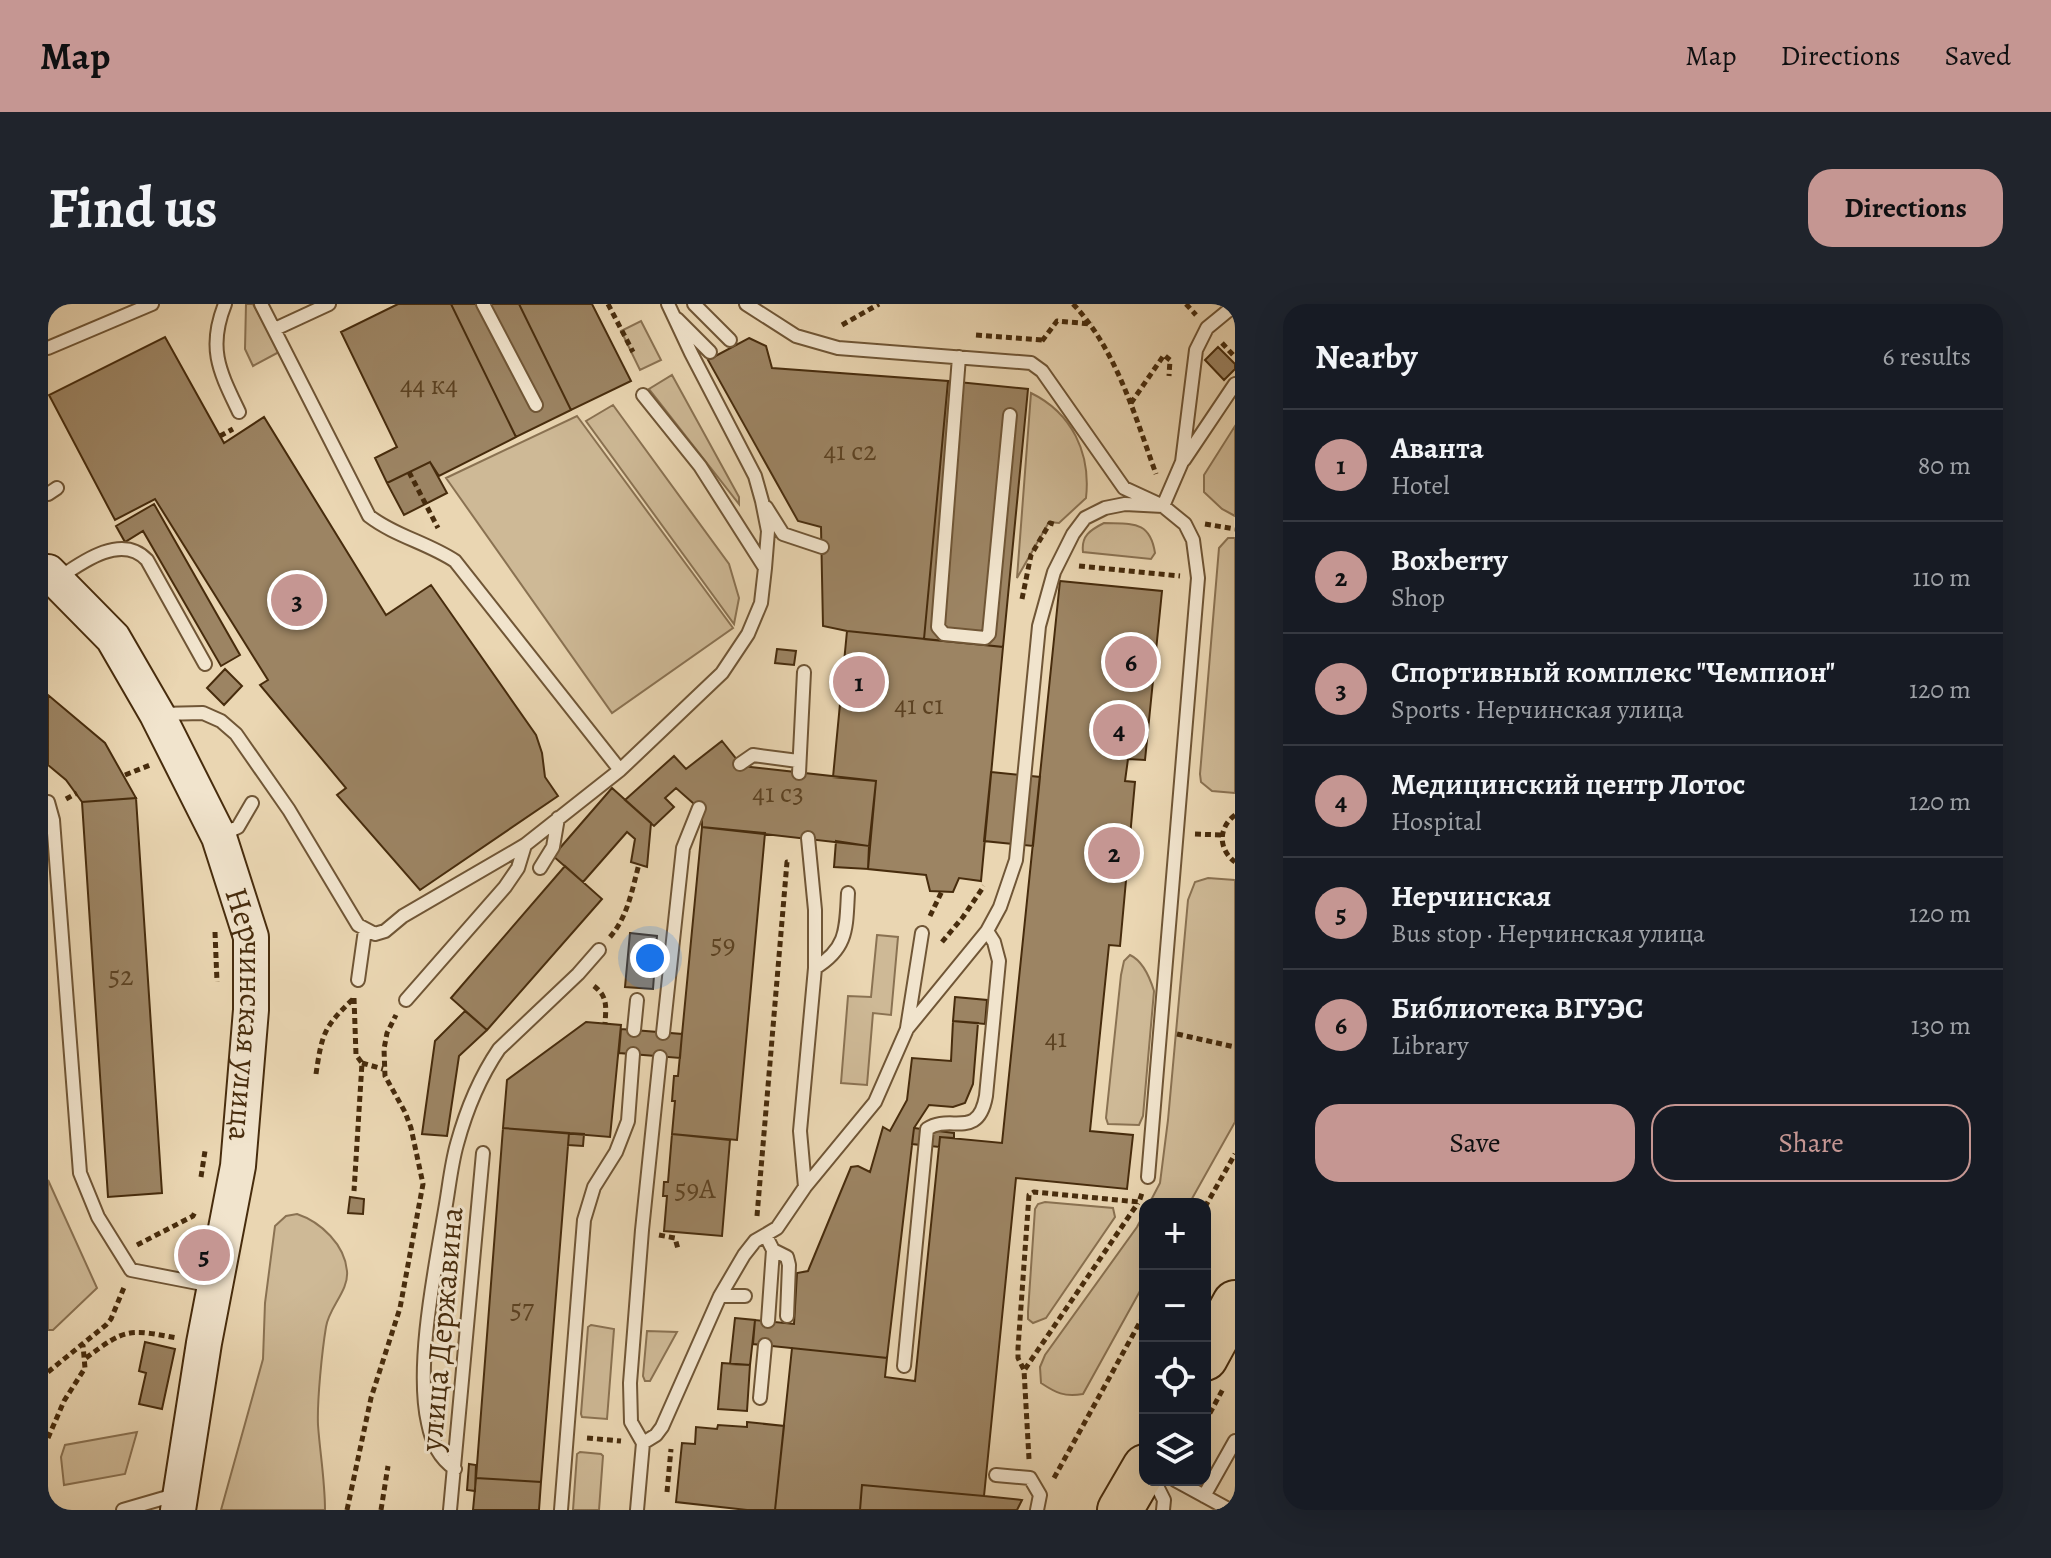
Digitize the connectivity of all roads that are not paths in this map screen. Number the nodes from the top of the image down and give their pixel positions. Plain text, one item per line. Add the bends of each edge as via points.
1 (152, 304) edge
2 (225, 304) edge
3 (261, 304) edge
4 (329, 304) edge
5 (483, 304) edge
6 (694, 304) edge
7 (746, 304) edge
8 (1235, 305) edge
9 (669, 307) edge
10 (275, 329) junction
11 (730, 340) dead end
12 (48, 348) edge
13 (710, 352) dead end
14 (959, 357) junction
15 (1235, 384) edge
16 (643, 395) dead end
17 (536, 405) dead end
18 (239, 412) dead end
19 (1010, 415) dead end
20 (1182, 462) junction
21 (762, 501) junction
22 (1163, 506) junction
23 (822, 547) dead end
24 (765, 568) junction
25 (52, 576) edge
26 (205, 664) dead end
27 (804, 672) dead end
28 (157, 714) junction
29 (740, 764) dead end
30 (620, 770) junction
31 (48, 802) edge
32 (252, 803) dead end
33 (699, 808) dead end
34 (558, 818) junction
35 (219, 837) junction
36 (808, 838) dead end
37 (525, 845) junction
38 (52, 865) edge
39 (540, 868) dead end
40 (53, 893) edge
41 (848, 893) dead end
42 (365, 930) junction
43 (987, 931) junction
44 (922, 933) road end
45 (599, 950) road end
46 (815, 968) junction
47 (358, 980) road end
48 (406, 1000) road end
49 (637, 1000) dead end
50 (907, 1029) junction
51 (634, 1030) dead end
52 (663, 1033) dead end
53 (633, 1054) dead end
54 (660, 1057) dead end
55 (483, 1153) dead end
56 (1148, 1177) road end
57 (805, 1187) junction
58 (760, 1238) junction
59 (773, 1250) junction
60 (216, 1286) junction
61 (720, 1296) junction
62 (745, 1296) dead end
63 (1235, 1303) edge
64 (787, 1316) dead end
65 (768, 1321) dead end
66 (765, 1345) dead end
67 (904, 1366) dead end
68 (1216, 1369) edge
69 (760, 1398) dead end
70 (1235, 1441) edge
71 (643, 1443) junction
72 (455, 1469) junction
73 (996, 1475) dead end
74 (1139, 1477) edge
75 (1157, 1486) edge
76 (1186, 1486) edge
77 (1204, 1496) junction
78 (180, 1502) edge
79 (1038, 1506) edge
80 (123, 1510) edge
81 (450, 1510) edge
82 (561, 1510) edge
83 (637, 1510) edge
84 (1120, 1510) edge
85 (1163, 1510) edge
86 (1230, 1510) edge

1 - 12 lane
2 - 18 lane via 215,352
3 - 10 lane
4 - 10 lane
5 - 17 lane
6 - 11 lane
7 - 14 lane via 814,343
8 - 20 lane via 1207,328 1196,350
9 - 13 lane
9 - 21 lane via 755,476
10 - 30 lane via 369,516 455,561
14 - 19 lane via 938,627 944,634 989,634
14 - 22 lane via 1031,363 1042,371 1124,488
15 - 20 lane
16 - 24 lane via 700,466
20 - 22 lane
21 - 23 lane via 783,534
21 - 24 lane via 768,531
22 - 43 lane via 1125,504 1085,518 1054,572 1039,626 1016,860
22 - 56 lane via 1185,524 1193,540 1198,578
24 - 30 lane via 761,603 722,673
25 - 26 lane via 102,552 141,553
25 - 28 street, Нерчинская улица via 113,638
27 - 29 lane via 798,767 753,755
28 - 35 street, Нерчинская улица
28 - 42 lane via 203,713 236,734
30 - 34 lane
31 - 38 lane
32 - 35 lane via 238,827
33 - 52 lane via 683,848
34 - 37 lane
34 - 39 lane via 553,847
35 - 60 street, Нерчинская улица via 251,937 252,970 238,1166
36 - 46 lane
37 - 42 lane via 385,931
37 - 48 lane via 505,887
38 - 40 lane
40 - 60 lane via 68,1002 80,1173 98,1217 131,1270
41 - 46 lane via 842,940 837,951
42 - 47 lane
43 - 50 lane
43 - 67 lane via 999,961 986,1096 979,1117 927,1129
44 - 50 lane
45 - 72 lane via 499,1049 456,1147 436,1260 423,1381 435,1446
46 - 57 lane via 800,1131
49 - 51 lane
50 - 57 lane via 875,1102
53 - 82 lane via 628,1121 594,1187 584,1220
54 - 71 lane via 630,1383 631,1422
55 - 72 lane, улица Державина
57 - 58 lane via 777,1228
58 - 59 lane
58 - 61 lane
59 - 64 lane via 782,1252 789,1265
59 - 65 lane
60 - 78 street, Нерчинская улица
61 - 62 lane
61 - 71 lane via 662,1427
63 - 68 highway
66 - 69 lane
70 - 77 lane
71 - 83 lane
72 - 81 lane, улица Державина
73 - 79 lane via 1033,1480 1039,1490
74 - 84 highway
75 - 85 lane
76 - 77 lane
77 - 86 lane
78 - 80 lane

